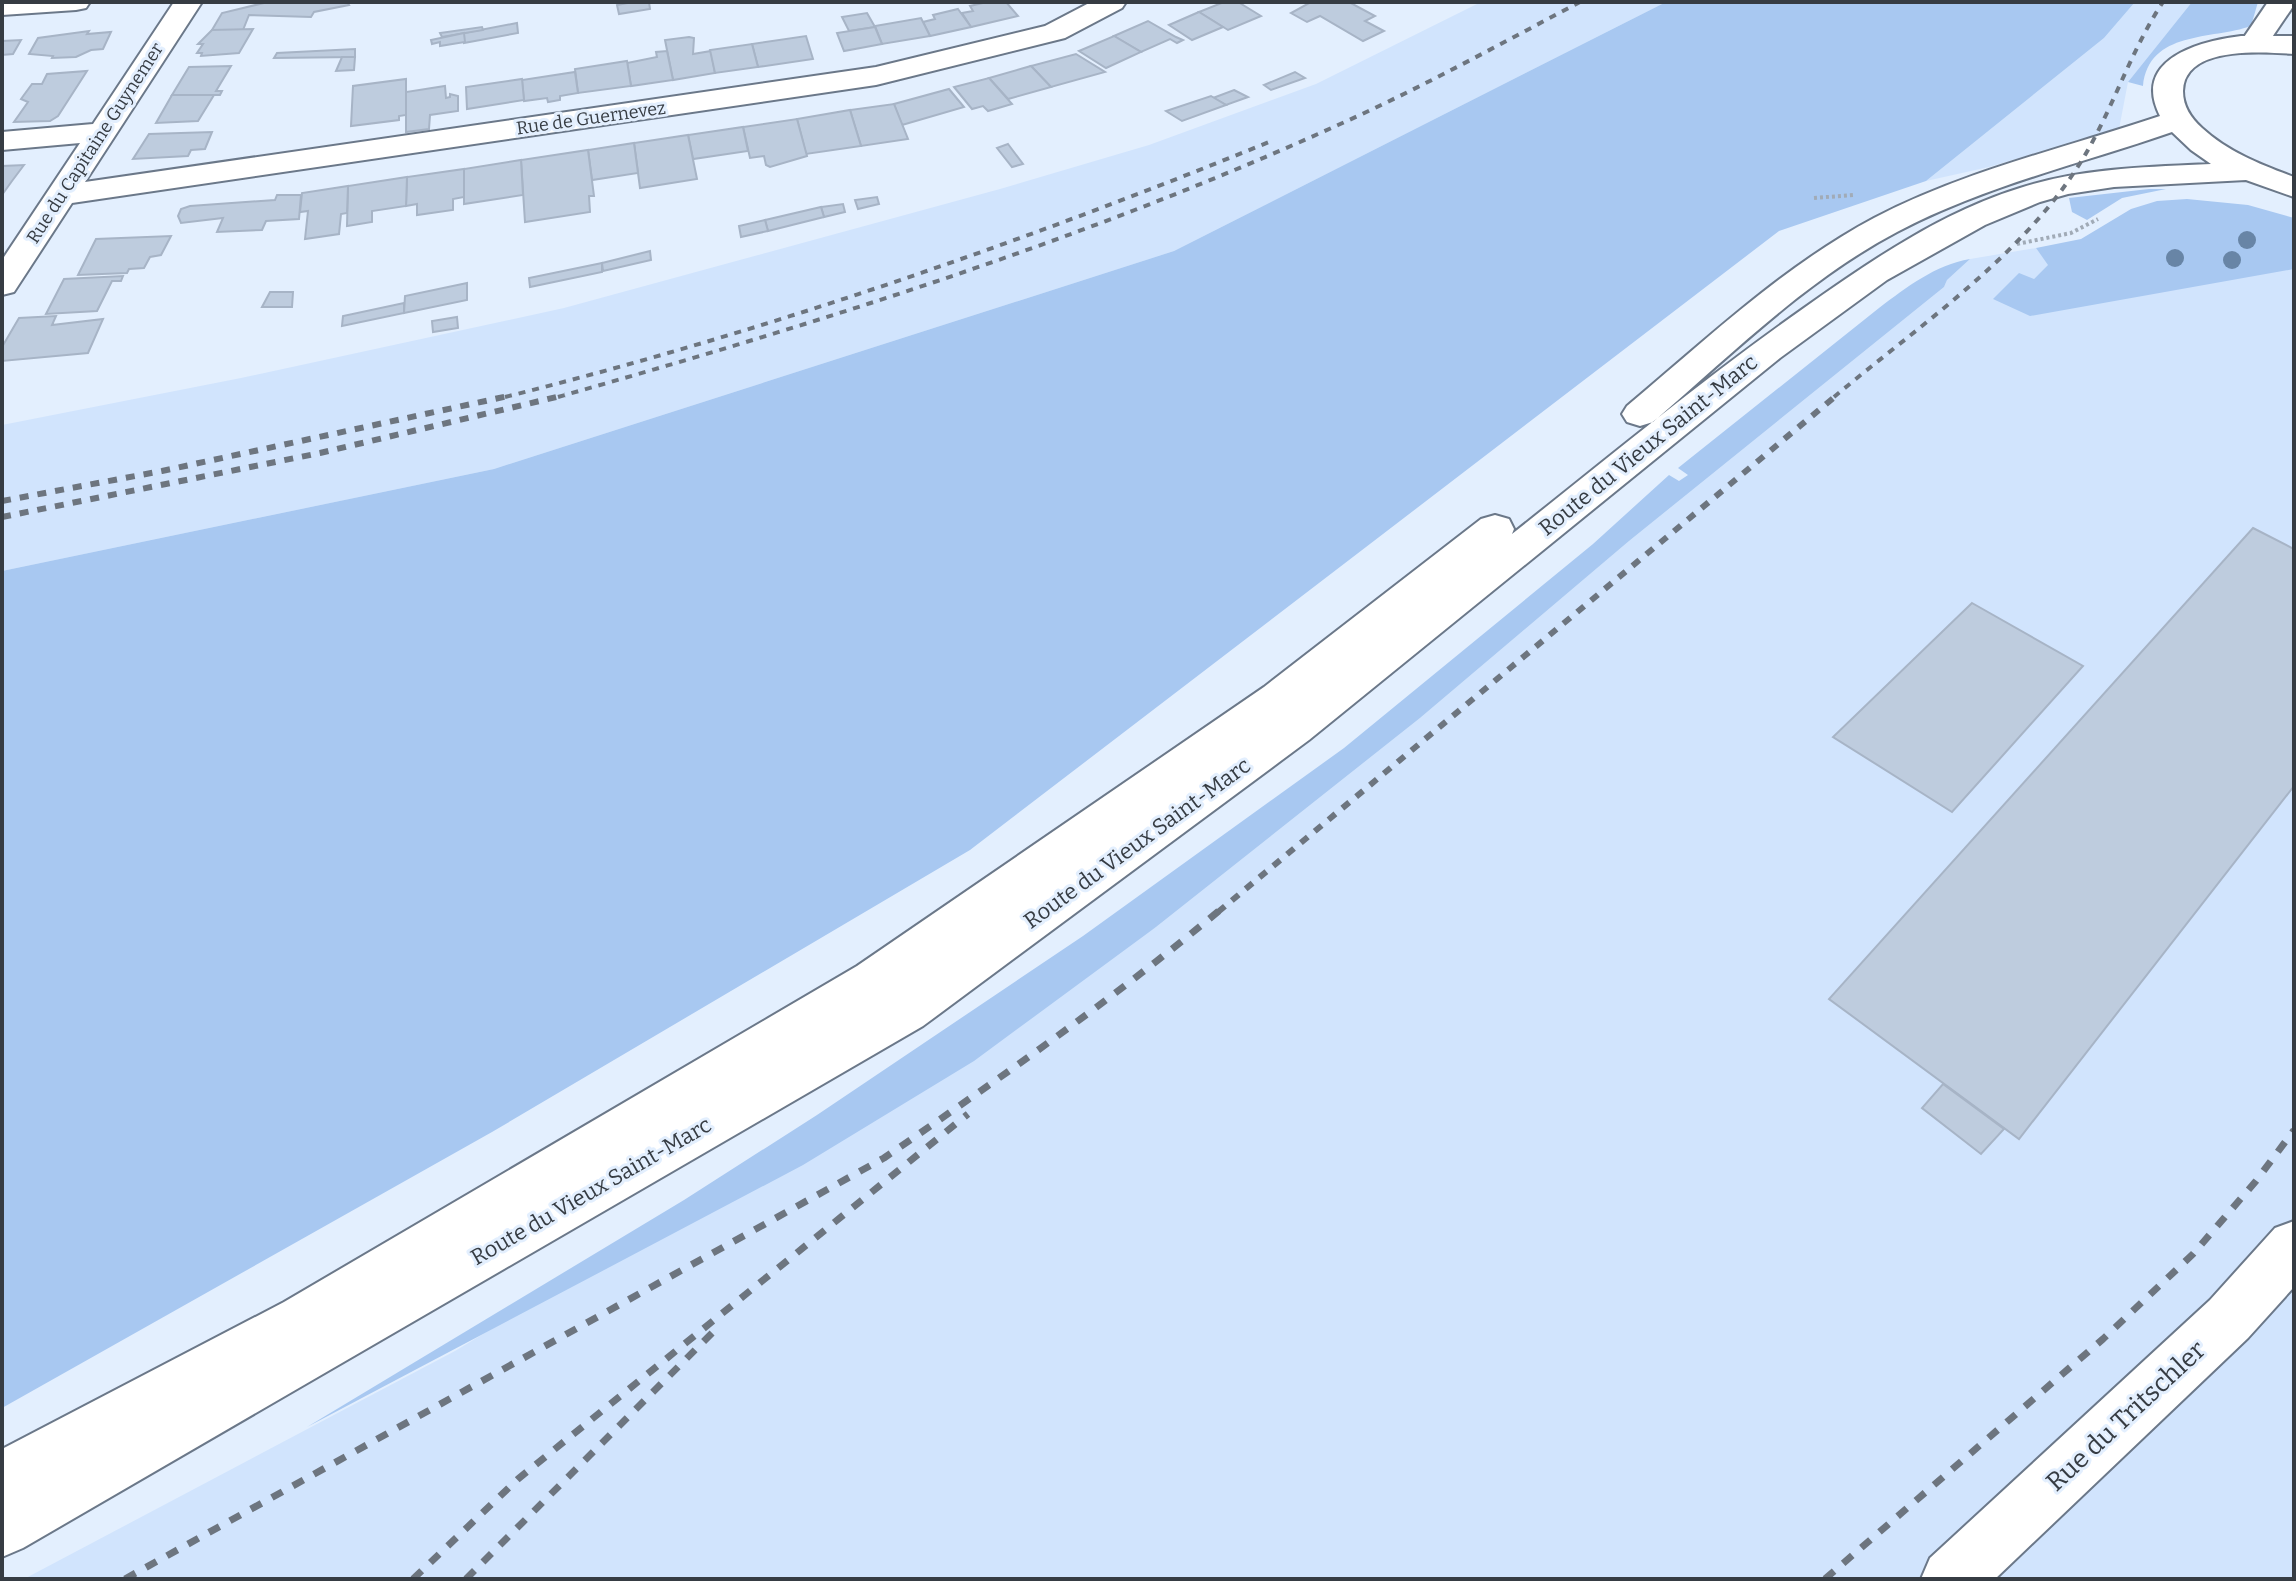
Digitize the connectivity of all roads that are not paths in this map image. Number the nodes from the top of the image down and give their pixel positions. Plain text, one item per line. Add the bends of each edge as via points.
1 (76, 2) edge
2 (188, 2) edge
3 (1112, 2) edge
4 (2282, 2) edge
5 (2, 7) edge
6 (2254, 43) junction
7 (2294, 45) edge
8 (2177, 120) junction
9 (101, 132) junction
10 (2, 141) edge
11 (2247, 171) junction
12 (2294, 188) edge
13 (60, 195) junction
14 (2, 285) edge
15 (2294, 1247) edge
16 (2, 1480) edge
17 (2, 1527) edge
18 (1951, 1579) edge

1 - 5 main road
2 - 9 main road, Rue du Capitaine Guynemer
3 - 13 main road, Rue de Guernevez via 1055,32 876,76
4 - 6 main road
6 - 7 main road
6 - 8 main road via 2187,58 2170,75 2167,96
8 - 11 main road via 2205,146
8 - 16 main road, Route du Vieux Saint-Marc via 1974,184 1884,226 1833,257 1279,699 874,981 303,1321
9 - 10 main road
9 - 13 main road, Rue du Capitaine Guynemer
11 - 12 main road
11 - 17 main road, Route du Vieux Saint-Marc via 2114,178 2029,195 1974,218 1875,273 1768,350 1294,728 906,1011
13 - 14 main road, Rue du Capitaine Guynemer
15 - 18 main road, Rue du Tritschler via 2229,1319

